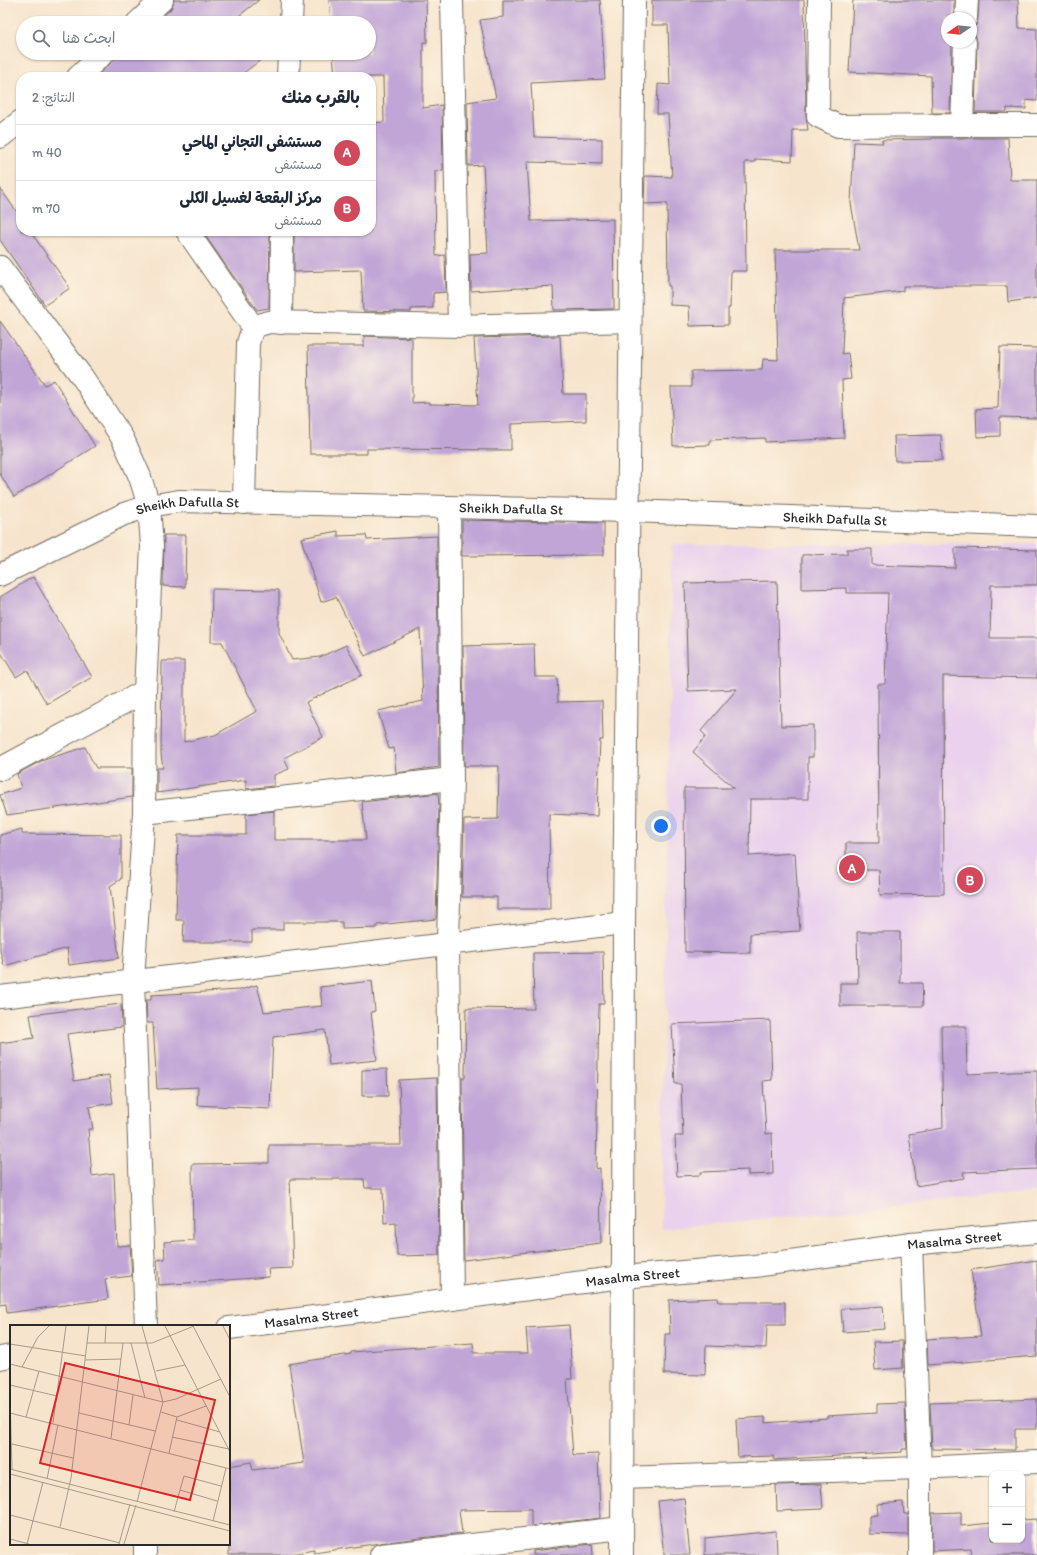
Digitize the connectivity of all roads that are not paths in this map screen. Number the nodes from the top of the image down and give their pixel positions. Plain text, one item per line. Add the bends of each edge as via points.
1 (162, 0) edge
2 (292, 0) edge
3 (452, 0) edge
4 (634, 0) edge
5 (819, 0) edge
6 (967, 0) edge
7 (966, 12) edge
8 (145, 16) edge
9 (291, 16) edge
10 (965, 48) edge
11 (97, 60) edge
12 (289, 60) edge
13 (84, 72) edge
14 (288, 72) edge
15 (16, 125) edge
16 (962, 125) junction
17 (1037, 126) edge
18 (0, 137) edge
19 (190, 236) edge
20 (282, 236) edge
21 (0, 268) edge
22 (629, 321) junction
23 (281, 323) junction
24 (459, 326) junction
25 (253, 327) junction
26 (244, 503) junction
27 (149, 506) junction
28 (449, 508) junction
29 (630, 511) junction
30 (1037, 526) edge
31 (0, 575) edge
32 (145, 691) junction
33 (0, 769) edge
34 (452, 779) junction
35 (144, 813) junction
36 (624, 923) junction
37 (448, 943) junction
38 (133, 980) junction
39 (0, 997) edge
40 (1037, 1232) edge
41 (911, 1244) junction
42 (622, 1277) junction
43 (452, 1299) junction
44 (146, 1325) edge
45 (230, 1328) edge
46 (10, 1356) edge
47 (0, 1358) edge
48 (1037, 1462) edge
49 (920, 1468) junction
50 (621, 1478) junction
51 (622, 1528) junction
52 (381, 1555) edge
53 (622, 1555) edge
54 (920, 1555) edge

1 - 8 street
2 - 9 street
3 - 24 street
4 - 22 street
5 - 16 street via 818,116 838,126
6 - 7 street
10 - 16 street
11 - 13 street
12 - 14 street
15 - 18 street
16 - 17 street
19 - 25 street
20 - 23 street
21 - 27 street via 83,378 123,439 140,477
22 - 24 street
22 - 29 street
23 - 24 street
23 - 25 street via 269,322
25 - 26 street via 248,343
26 - 27 street, Sheikh Dafulla St via 179,501
26 - 28 street, Sheikh Dafulla St
27 - 31 street, Sheikh Dafulla St via 124,514
27 - 32 street via 152,546
28 - 29 street, Sheikh Dafulla St
28 - 34 street
29 - 30 street, Sheikh Dafulla St
29 - 36 street
32 - 33 street
32 - 35 street
34 - 35 street
34 - 37 street
35 - 38 street
36 - 37 street
36 - 42 street
37 - 38 street
37 - 43 street
38 - 39 street
38 - 44 street
40 - 41 street, Masalma Street
41 - 42 street, Masalma Street via 755,1266
41 - 49 street
42 - 43 street, Masalma Street
42 - 50 street
43 - 45 street, Masalma Street
46 - 47 street
48 - 49 street
49 - 50 street
49 - 54 street
50 - 51 street
51 - 52 street
51 - 53 street

